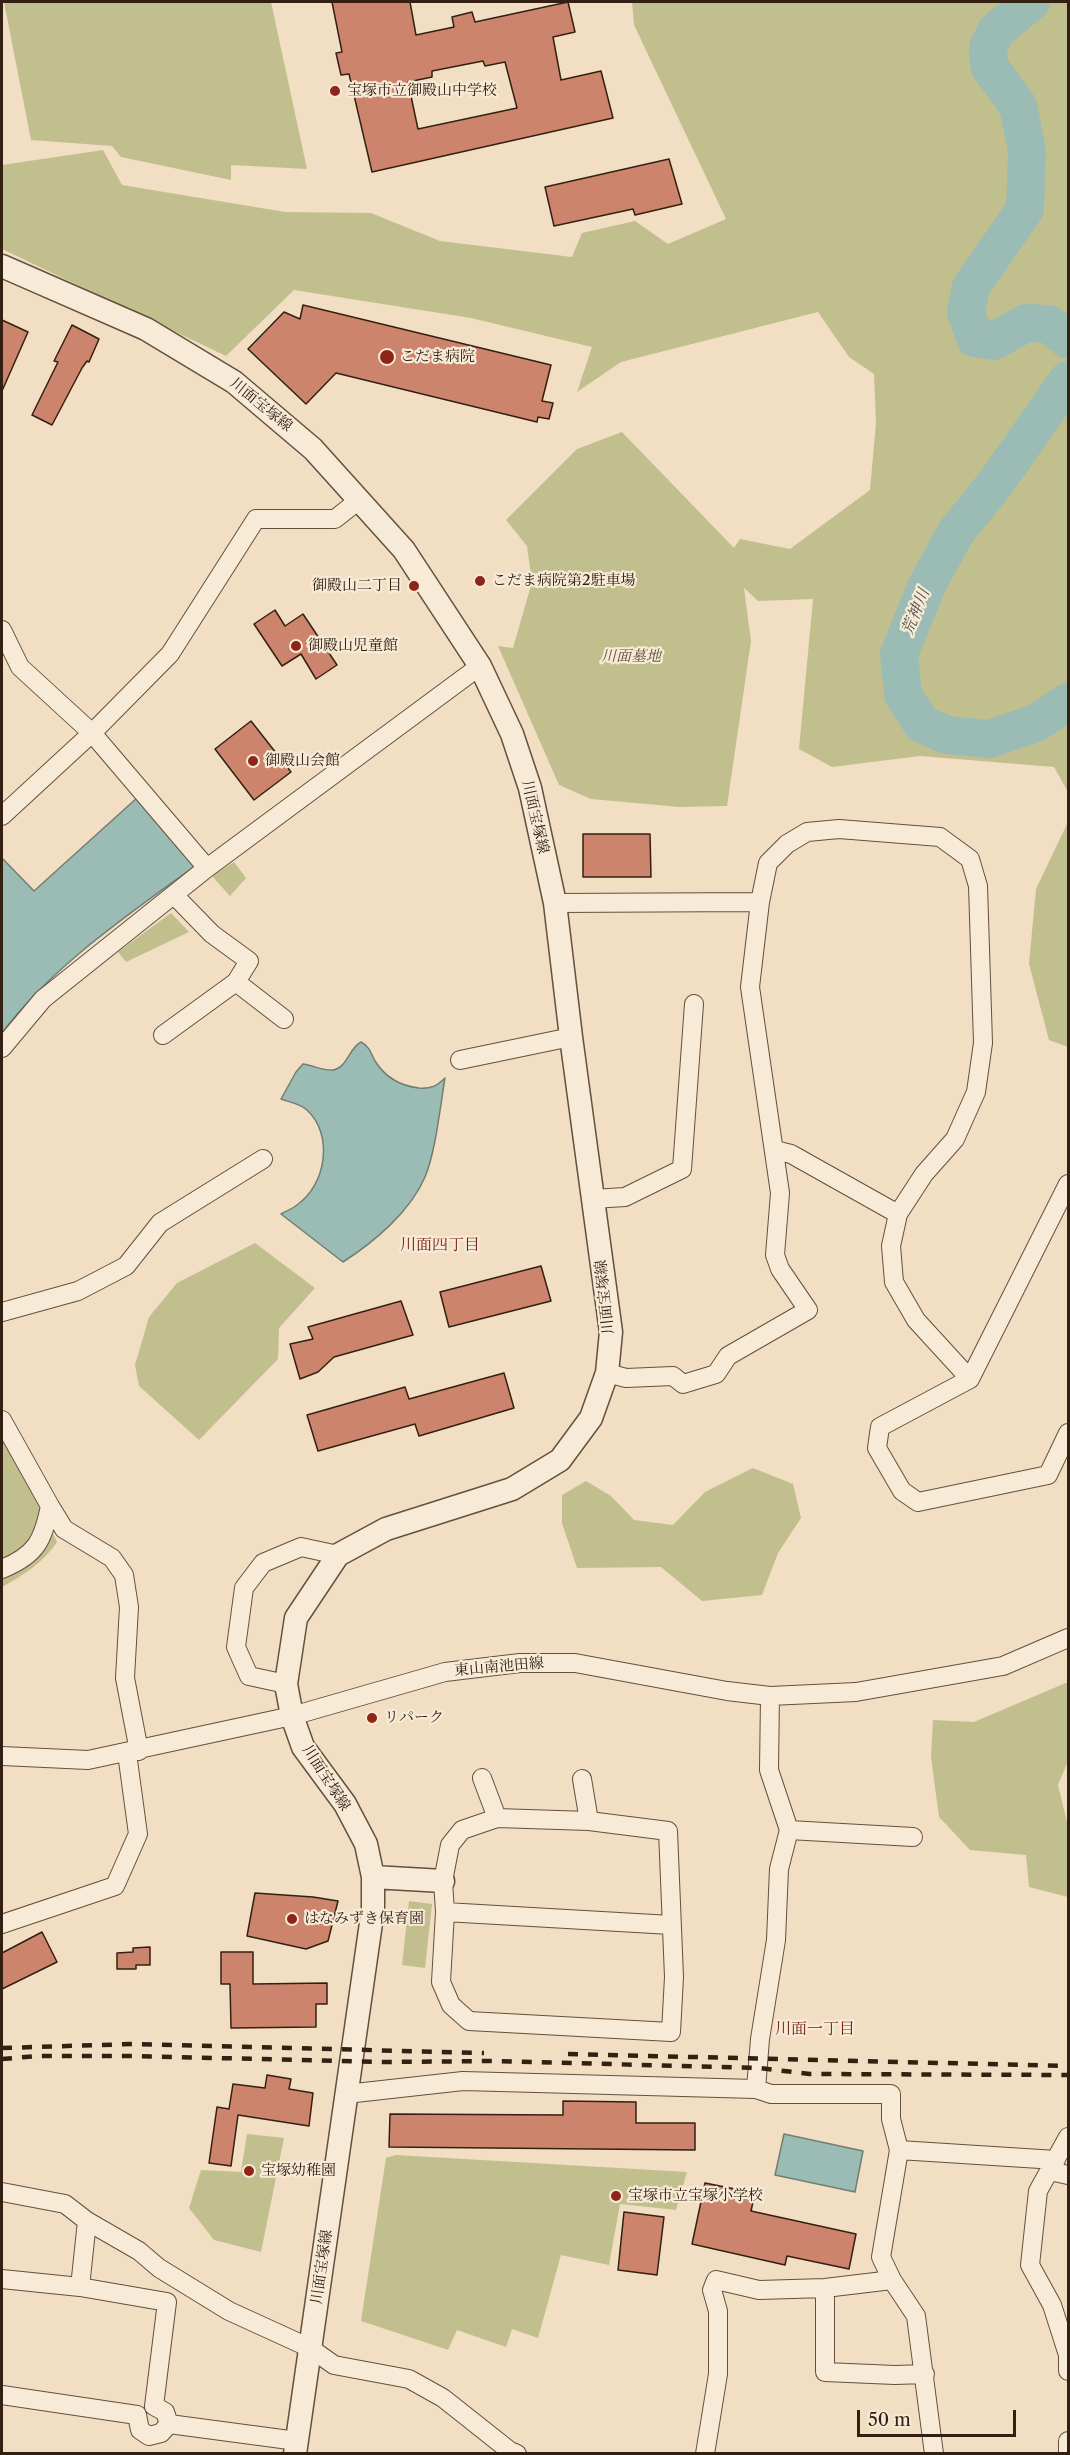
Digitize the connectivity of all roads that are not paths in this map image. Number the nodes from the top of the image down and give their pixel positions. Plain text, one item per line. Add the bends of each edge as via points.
1 (2, 266) edge
2 (359, 500) junction
3 (2, 630) edge
4 (480, 666) junction
5 (92, 733) junction
6 (2, 816) edge
7 (207, 868) junction
8 (174, 895) junction
9 (760, 902) junction
10 (555, 903) junction
11 (236, 982) junction
12 (694, 1004) dead end
13 (284, 1019) dead end
14 (164, 1035) dead end
15 (571, 1037) junction
16 (2, 1047) edge
17 (460, 1059) dead end
18 (775, 1150) junction
19 (263, 1159) dead end
20 (1068, 1184) edge
21 (593, 1199) junction
22 (898, 1214) junction
23 (2, 1312) edge
24 (607, 1373) junction
25 (970, 1379) junction
26 (2, 1419) edge
27 (1068, 1433) edge
28 (50, 1506) junction
29 (338, 1555) junction
30 (2, 1569) edge
31 (1068, 1638) edge
32 (286, 1684) junction
33 (770, 1696) junction
34 (292, 1716) junction
35 (133, 1752) junction
36 (2, 1756) edge
37 (482, 1779) dead end
38 (582, 1779) dead end
39 (497, 1818) junction
40 (589, 1821) junction
41 (789, 1830) junction
42 (913, 1837) dead end
43 (373, 1877) junction
44 (443, 1881) junction
45 (445, 1912) junction
46 (2, 1924) edge
47 (671, 1925) junction
48 (756, 2089) junction
49 (346, 2094) junction
50 (1068, 2137) edge
51 (899, 2150) junction
52 (1053, 2165) junction
53 (1068, 2175) edge
54 (2, 2192) edge
55 (87, 2221) junction
56 (2, 2279) edge
57 (891, 2280) junction
58 (80, 2287) junction
59 (825, 2288) junction
60 (310, 2348) junction
61 (1068, 2371) edge
62 (925, 2374) junction
63 (2, 2395) edge
64 (154, 2406) junction
65 (137, 2415) junction
66 (169, 2424) junction
67 (1068, 2441) edge
68 (296, 2447) edge
69 (517, 2454) edge
70 (705, 2454) edge
71 (934, 2454) edge
72 (1068, 2454) edge

1 - 2 street, 川面宝塚線 via 146,329 234,382 313,449
2 - 4 street, 川面宝塚線 via 404,550
2 - 5 street via 335,519 256,519 170,654
3 - 5 street via 20,667
4 - 7 street
4 - 10 street, 川面宝塚線 via 512,734 530,788
5 - 6 street
5 - 7 street
7 - 8 street
8 - 11 street via 212,934 249,961
8 - 16 street via 44,999
9 - 10 street
9 - 18 street via 750,987
9 - 22 street via 768,863 787,844 807,832 839,829 940,837 970,859 978,886 983,1043 976,1092 955,1138 924,1174
10 - 15 street, 川面宝塚線
11 - 13 street
11 - 14 street
12 - 21 street via 682,1169 625,1197
15 - 17 street
15 - 21 street, 川面宝塚線
18 - 22 street via 791,1154
18 - 24 street via 780,1193 775,1255 808,1310 728,1356 716,1374 683,1384 673,1376 626,1378
19 - 23 street via 160,1222 126,1266 78,1291
20 - 25 street
21 - 24 street, 川面宝塚線 via 611,1332
22 - 25 street via 891,1246 894,1282 916,1320
24 - 29 street, 川面宝塚線 via 591,1418 560,1460 512,1489 386,1529
25 - 27 street via 880,1427 877,1448 902,1491 918,1502 1048,1474
26 - 28 street
28 - 30 street via 44,1535 37,1546
28 - 35 street via 64,1529 112,1558 124,1575 129,1607 125,1678
29 - 32 street, 川面宝塚線 via 296,1618
29 - 32 street via 301,1546 263,1563 244,1588 236,1647 249,1676
31 - 33 street, 東山南池田線 via 1003,1666 856,1692
32 - 34 street, 川面宝塚線
33 - 34 street, 東山南池田線 via 575,1663 520,1662 445,1672
33 - 41 street via 769,1770
34 - 35 street, 東山南池田線
34 - 43 street, 川面宝塚線 via 303,1746 345,1804 366,1844
35 - 36 street, 東山南池田線 via 88,1760
35 - 46 street via 138,1834 115,1886
37 - 39 street
38 - 40 street
39 - 40 street
39 - 44 street via 462,1830 450,1845
40 - 47 street via 668,1831
41 - 42 street
41 - 48 street via 779,1869 776,1940
43 - 44 street
43 - 49 street, 川面宝塚線 via 373,1909
44 - 45 street
45 - 47 street
45 - 47 street via 441,1982 451,2006 469,2021 671,2032
48 - 49 street via 463,2081
48 - 51 street via 771,2094 891,2094 891,2119
49 - 60 street, 川面宝塚線
50 - 52 street
51 - 52 street
51 - 57 street via 881,2258
52 - 53 street
52 - 61 street via 1038,2191 1030,2265 1052,2305 1068,2355
54 - 55 street via 65,2204
55 - 58 street
55 - 60 street via 229,2311
56 - 58 street
57 - 59 street
57 - 62 street via 916,2316
58 - 64 street via 167,2302
59 - 62 street via 825,2372
59 - 70 street via 759,2290 716,2280 712,2290 718,2311 718,2374
60 - 68 street, 川面宝塚線
60 - 69 street via 334,2365 409,2379 443,2398
62 - 71 street
63 - 65 street
64 - 65 street
64 - 66 street via 165,2412
65 - 66 street via 140,2430 149,2436 161,2433
66 - 68 street
67 - 72 street

